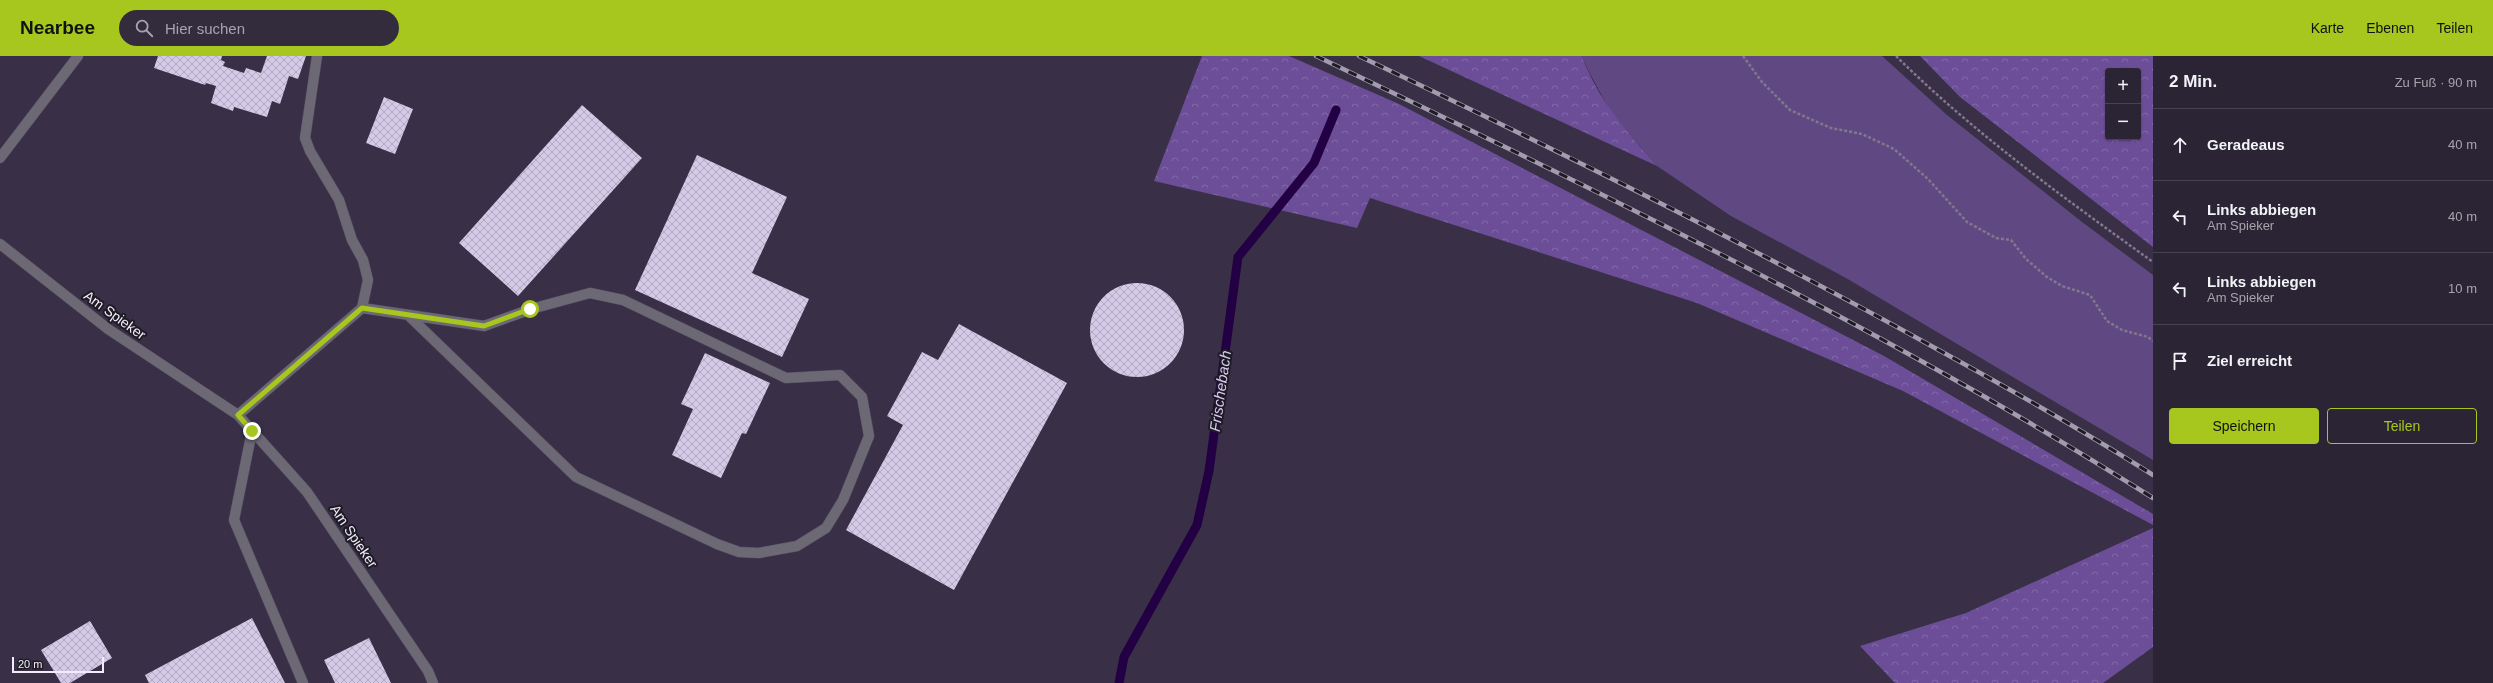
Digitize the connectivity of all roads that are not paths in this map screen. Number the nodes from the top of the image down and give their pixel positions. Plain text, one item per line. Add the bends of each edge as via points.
1 (78, 56) edge
2 (317, 56) edge
3 (0, 158) edge
4 (0, 244) edge
5 (362, 308) junction
6 (408, 315) junction
7 (238, 415) junction
8 (252, 431) junction
9 (303, 683) edge
10 (433, 683) edge

1 - 3 street
2 - 5 street via 305,138 310,151 340,200 352,240 363,260 368,280
4 - 7 street, Am Spieker via 108,329
5 - 6 street
5 - 7 street
6 - 6 street via 484,326 530,309 590,293 623,300 786,378 840,375 862,397 869,436 843,500 826,528 797,546 759,553 739,552 576,477
7 - 8 street, Am Spieker
8 - 9 street via 234,520
8 - 10 street, Am Spieker via 307,492 428,671

